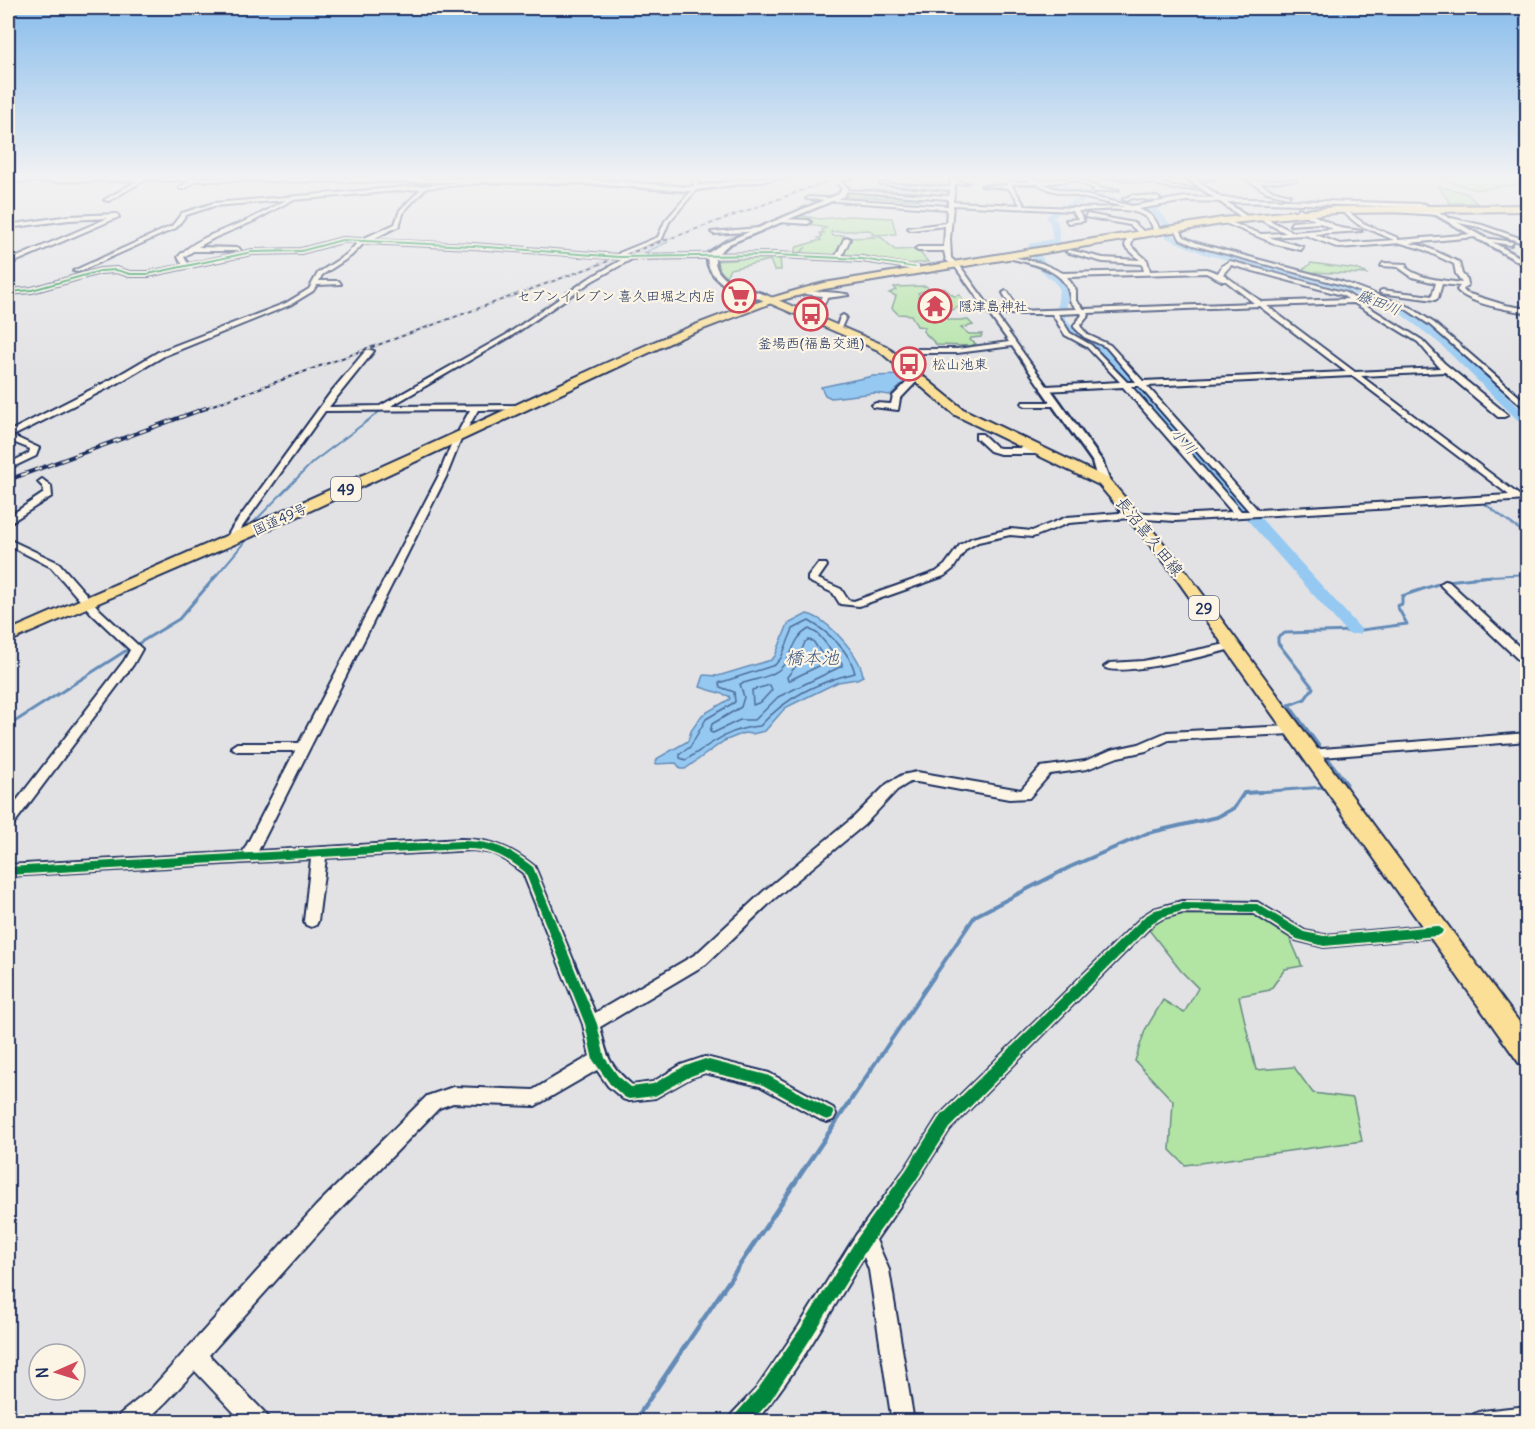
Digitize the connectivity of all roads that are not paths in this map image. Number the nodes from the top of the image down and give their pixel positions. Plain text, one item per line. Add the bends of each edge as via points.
1 (53, 244) edge
2 (138, 244) edge
3 (201, 244) edge
4 (327, 244) edge
5 (359, 244) edge
6 (408, 244) edge
7 (646, 244) edge
8 (726, 244) edge
9 (845, 244) edge
10 (948, 244) edge
11 (1075, 244) edge
12 (1078, 244) edge
13 (1130, 244) edge
14 (1194, 244) edge
15 (1285, 244) edge
16 (1337, 244) edge
17 (1347, 244) edge
18 (1376, 244) edge
19 (1411, 244) edge
20 (1488, 244) edge
21 (1355, 247) junction
22 (193, 249) junction
23 (918, 249) dead end
24 (948, 249) junction
25 (1301, 249) dead end
26 (252, 252) junction
27 (1069, 252) dead end
28 (711, 255) junction
29 (1005, 256) junction
30 (614, 257) junction
31 (630, 257) junction
32 (838, 258) junction
33 (1145, 261) dead end
34 (8, 263) edge
35 (952, 263) junction
36 (1527, 265) edge
37 (1383, 266) dead end
38 (187, 267) junction
39 (915, 267) junction
40 (1147, 272) junction
41 (1063, 275) junction
42 (1439, 282) junction
43 (315, 283) junction
44 (339, 283) dead end
45 (1234, 284) junction
46 (1464, 285) junction
47 (8, 292) edge
48 (827, 292) junction
49 (1006, 293) dead end
50 (1373, 293) junction
51 (846, 295) dead end
52 (767, 298) junction
53 (1355, 301) junction
54 (1262, 305) junction
55 (1058, 311) junction
56 (1083, 311) junction
57 (1527, 311) edge
58 (990, 312) junction
59 (1012, 312) junction
60 (807, 315) junction
61 (930, 341) dead end
62 (1013, 344) junction
63 (370, 351) dead end
64 (939, 353) junction
65 (902, 363) junction
66 (1447, 370) junction
67 (1354, 374) junction
68 (917, 377) junction
69 (1126, 384) junction
70 (1142, 384) junction
71 (1046, 388) junction
72 (1026, 404) dead end
73 (1057, 404) junction
74 (876, 405) dead end
75 (476, 406) junction
76 (522, 407) junction
77 (382, 408) junction
78 (324, 409) junction
79 (1527, 409) edge
80 (1504, 415) dead end
81 (463, 435) junction
82 (8, 436) edge
83 (980, 436) dead end
84 (1040, 451) junction
85 (12, 464) dead end
86 (42, 482) dead end
87 (1104, 482) junction
88 (1523, 497) edge
89 (1255, 512) junction
90 (1238, 513) junction
91 (1133, 515) junction
92 (8, 521) edge
93 (8, 542) edge
94 (229, 542) junction
95 (822, 566) dead end
96 (1445, 584) dead end
97 (88, 603) junction
98 (8, 637) edge
99 (1231, 646) junction
100 (1527, 662) edge
101 (1110, 667) dead end
102 (1291, 729) junction
103 (1527, 737) edge
104 (237, 747) dead end
105 (304, 747) junction
106 (1309, 754) junction
107 (8, 821) edge
108 (319, 854) junction
109 (247, 858) junction
110 (8, 871) edge
111 (311, 921) dead end
112 (1437, 931) junction
113 (591, 1024) junction
114 (1527, 1055) edge
115 (599, 1060) junction
116 (827, 1114) dead end
117 (863, 1242) junction
118 (194, 1355) junction
119 (1527, 1417) edge
120 (128, 1422) edge
121 (258, 1422) edge
122 (740, 1422) edge
123 (903, 1422) edge
124 (1482, 1422) edge

1 - 34 street
2 - 47 street via 64,275
3 - 22 street
4 - 26 street via 301,251
5 - 43 street via 322,272
6 - 30 street
7 - 30 street
8 - 28 street
9 - 32 street
10 - 24 street
11 - 35 highway, 国道49号 / 49
12 - 29 highway, 国道49号 / 49
13 - 33 street
14 - 50 street
15 - 25 street
16 - 21 street
17 - 21 street
18 - 21 street
19 - 46 street via 1457,263
20 - 36 street
22 - 26 street
22 - 38 street via 182,256
23 - 24 street
24 - 35 street via 947,257
26 - 38 street
27 - 40 street via 1113,261 1145,262
28 - 31 street
28 - 32 street
28 - 52 street via 709,265 713,273
29 - 35 highway, 国道49号 / 49
29 - 41 street
30 - 31 street
31 - 77 street via 508,336
32 - 39 street
35 - 39 highway, 国道49号 / 49
35 - 48 highway, 国道49号 / 49
35 - 58 street
37 - 42 street via 1403,265 1412,275
38 - 47 street via 143,275 103,271 32,290
39 - 52 highway, 国道49号 / 49 via 818,284
40 - 41 street
40 - 45 street via 1210,272
41 - 56 street via 1074,289 1073,301
42 - 46 street
42 - 50 street via 1434,298
43 - 44 street
43 - 82 street via 311,290 288,304 161,354
45 - 53 street via 1221,274 1230,263 1307,282
45 - 54 street
46 - 57 street via 1460,290 1464,294
48 - 51 street
48 - 52 highway, 国道49号 / 49
48 - 60 street
49 - 59 street via 1014,307
50 - 79 street via 1425,318
52 - 60 main road, 長沼喜久田線 / 29
52 - 76 highway, 国道49号 / 49
53 - 54 street
53 - 66 street via 1420,342
54 - 56 street
54 - 67 street
55 - 56 street
55 - 59 street
55 - 69 street via 1067,334 1089,346
56 - 70 street via 1086,315 1076,326 1086,336 1108,346
58 - 59 street
58 - 62 street
60 - 65 main road, 長沼喜久田線 / 29 via 841,323
61 - 64 street
62 - 64 street
62 - 71 street
63 - 78 street
64 - 65 street via 910,352
65 - 68 main road, 長沼喜久田線 / 29
66 - 67 street
66 - 80 street
67 - 70 street
67 - 88 street
68 - 74 street via 899,394 895,407
68 - 84 main road, 長沼喜久田線 / 29 via 966,416
69 - 70 street
69 - 71 street
69 - 90 street
70 - 89 street
71 - 73 street
72 - 73 street
73 - 87 street via 1097,461
75 - 76 street
75 - 77 street
75 - 81 street
76 - 81 highway, 国道49号 / 49
77 - 78 street
78 - 94 street
81 - 94 highway, 国道49号 / 49
81 - 105 street
82 - 85 street via 35,448 33,454
83 - 84 street via 1000,451
84 - 87 main road, 長沼喜久田線 / 29
86 - 92 street via 49,494
87 - 91 main road, 長沼喜久田線 / 29
88 - 89 street
89 - 90 street
90 - 91 street via 1175,518
91 - 95 street via 1071,519 1033,534 1010,532 975,540 963,547 940,574 855,604 848,604 833,589 813,581
91 - 99 main road, 長沼喜久田線 / 29
93 - 97 street via 55,565
94 - 97 highway, 国道49号 / 49
96 - 100 street
97 - 98 highway, 国道49号 / 49
97 - 107 street via 136,649 135,653
99 - 101 street via 1143,665
99 - 102 main road, 長沼喜久田線 / 29
102 - 106 main road, 長沼喜久田線 / 29
102 - 113 street via 1167,736 1087,765 1046,770 1024,795 907,778 769,895 701,959
103 - 106 street
104 - 105 street
105 - 109 street
106 - 112 main road, 長沼喜久田線 / 29
108 - 109 street
108 - 111 street
108 - 113 street via 468,845 496,847 509,853 529,870
109 - 110 street
112 - 114 main road, 長沼喜久田線 / 29
112 - 117 street via 1324,941 1300,936 1257,908 1182,907 1159,913 944,1123
113 - 115 street
115 - 116 street via 629,1093 656,1090 705,1065 763,1079
115 - 118 street via 535,1098 453,1095 433,1102 323,1213
117 - 122 street via 764,1395
117 - 123 street via 871,1249 879,1270
118 - 120 street via 158,1396
118 - 121 street
119 - 124 street

